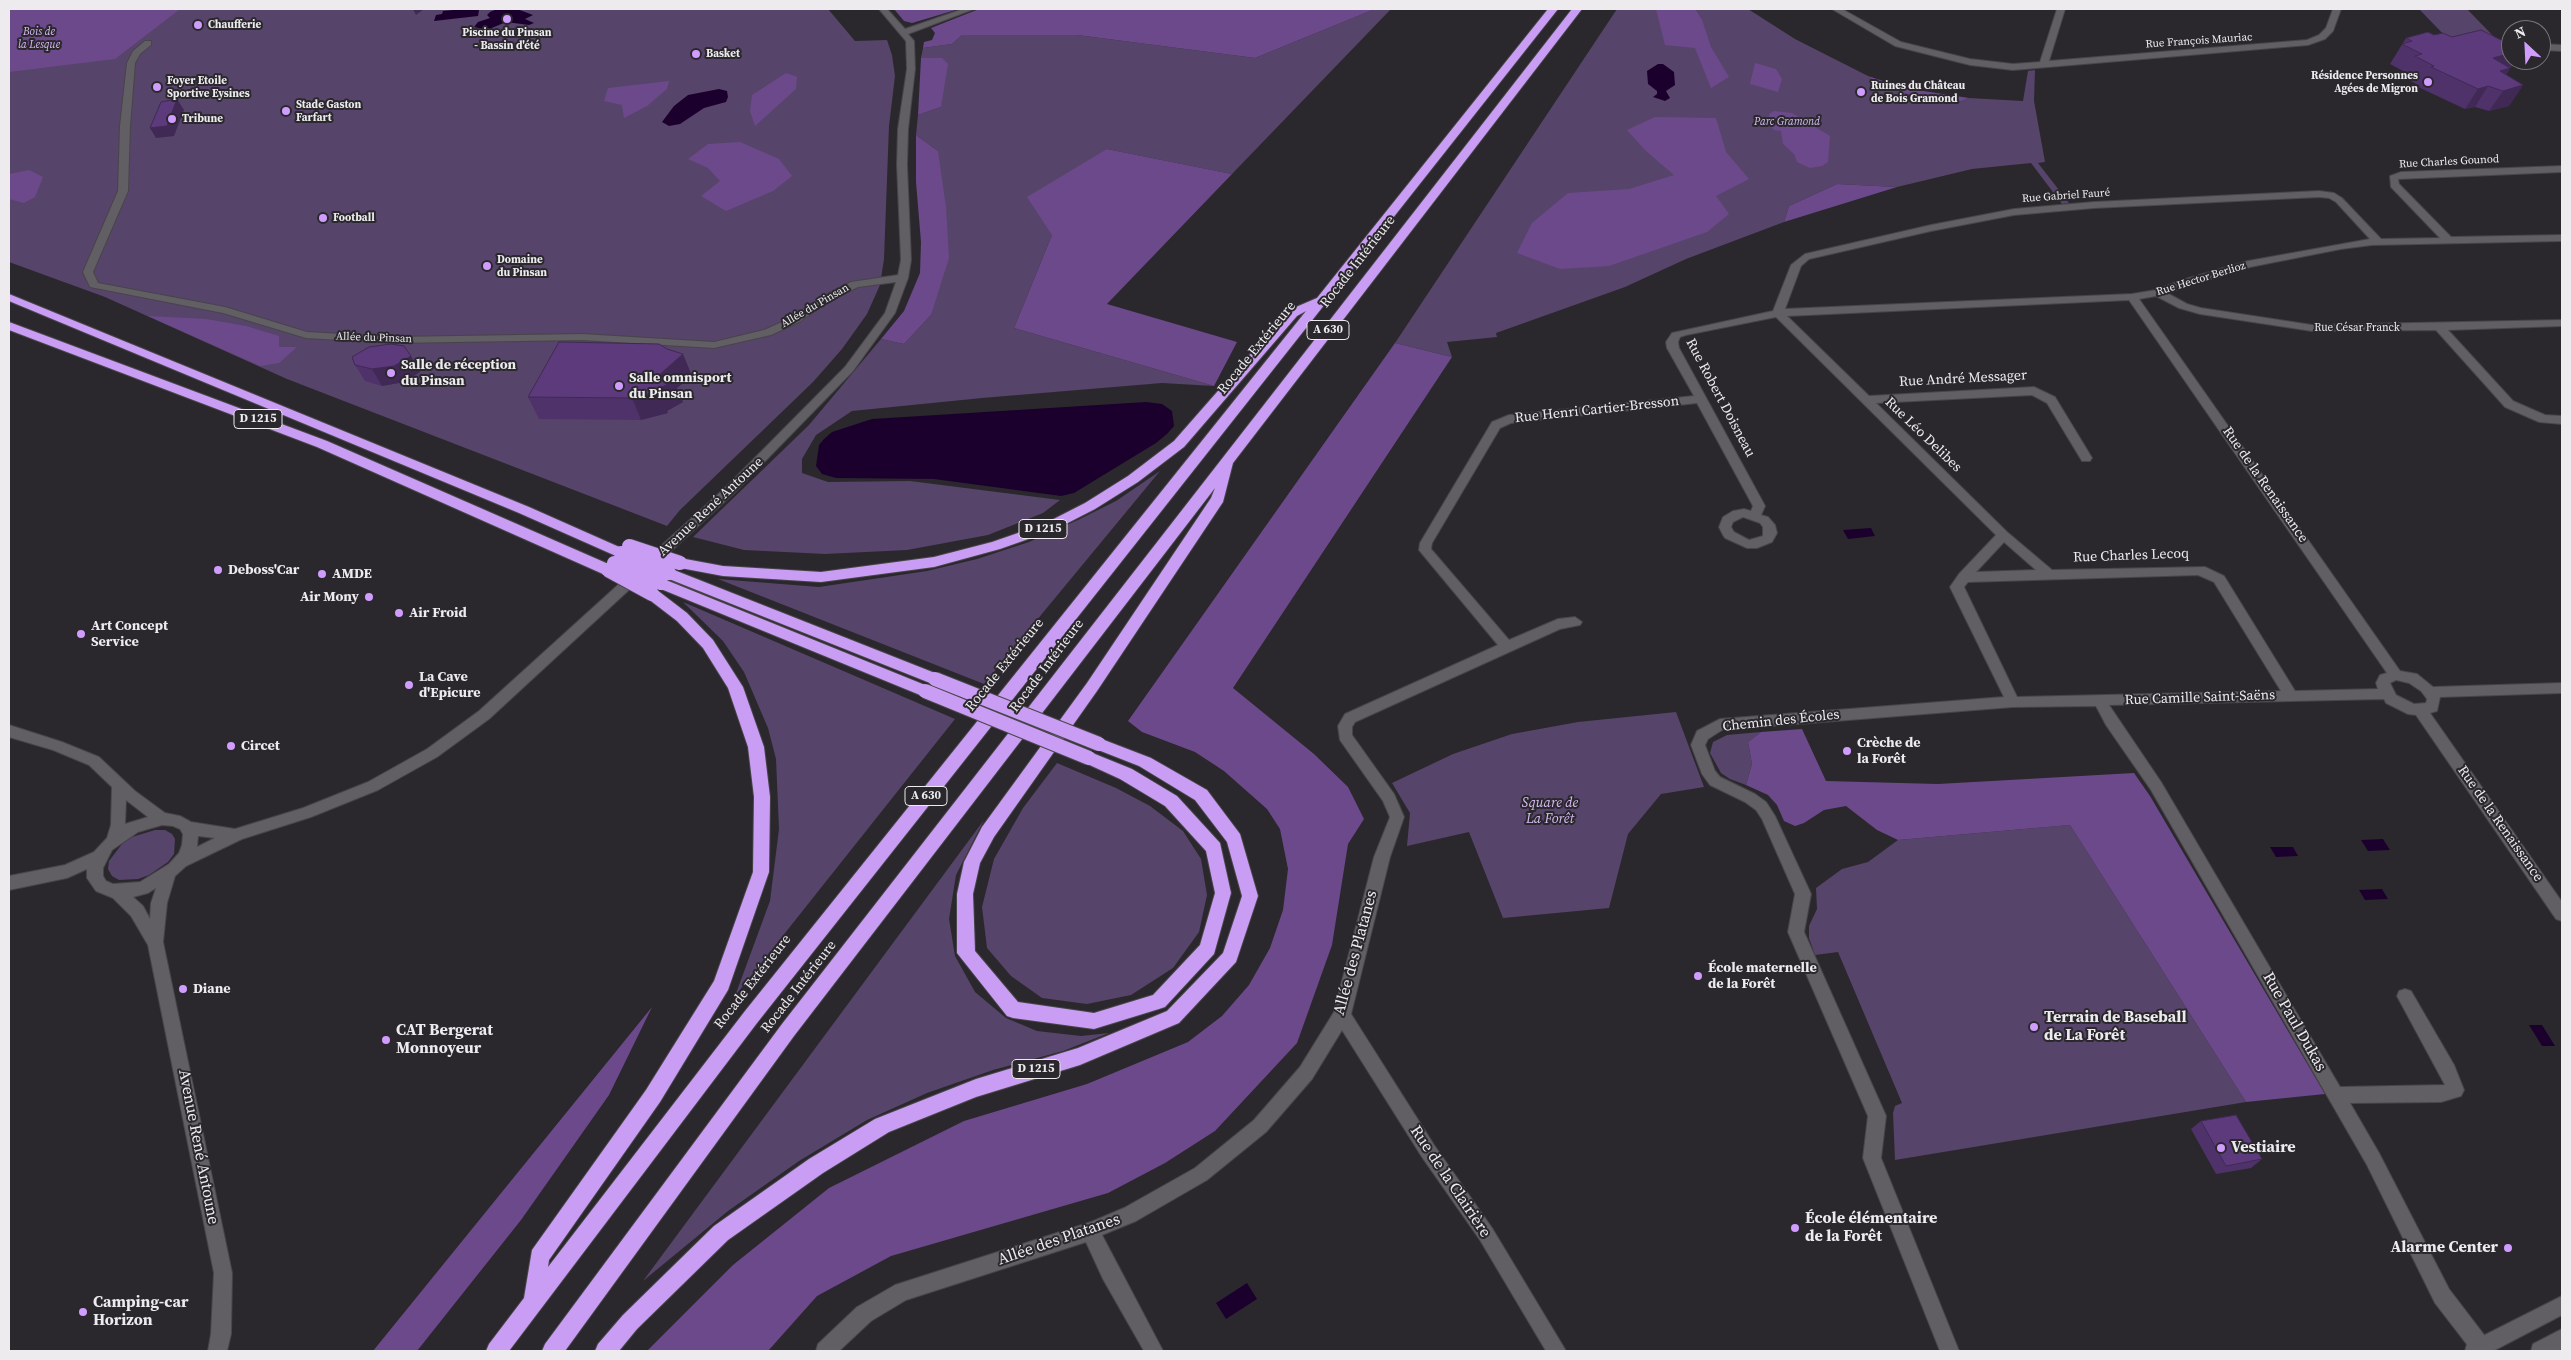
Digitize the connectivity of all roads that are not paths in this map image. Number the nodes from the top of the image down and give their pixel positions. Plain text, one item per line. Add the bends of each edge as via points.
1 (883, 9) edge
2 (970, 9) edge
3 (1553, 9) edge
4 (1577, 9) edge
5 (1836, 9) edge
6 (2061, 9) edge
7 (2337, 9) edge
8 (905, 32) junction
9 (148, 43) dead end
10 (2043, 65) junction
11 (2562, 169) edge
12 (2562, 238) edge
13 (2449, 241) junction
14 (2378, 242) junction
15 (903, 278) junction
16 (2158, 293) junction
17 (9, 297) edge
18 (1324, 297) junction
19 (2132, 297) junction
20 (1778, 313) junction
21 (2562, 323) edge
22 (9, 326) edge
23 (2439, 328) junction
24 (1702, 399) junction
25 (1866, 400) junction
26 (2562, 420) edge
27 (1231, 455) junction
28 (2086, 458) dead end
29 (1756, 515) dead end
30 (2003, 535) junction
31 (618, 558) junction
32 (2050, 575) junction
33 (1964, 577) junction
34 (661, 583) junction
35 (1575, 622) dead end
36 (1508, 647) junction
37 (2396, 675) junction
38 (2562, 688) edge
39 (2431, 692) junction
40 (2387, 694) junction
41 (2291, 696) junction
42 (2100, 701) junction
43 (2013, 702) junction
44 (2421, 710) junction
45 (9, 731) edge
46 (1094, 751) junction
47 (119, 785) junction
48 (162, 819) junction
49 (187, 828) junction
50 (238, 834) junction
51 (114, 840) junction
52 (98, 857) junction
53 (180, 862) junction
54 (168, 874) junction
55 (49, 876) junction
56 (95, 878) junction
57 (9, 884) edge
58 (117, 891) junction
59 (2562, 914) edge
60 (156, 944) junction
61 (2406, 996) dead end
62 (1342, 1015) junction
63 (2336, 1095) junction
64 (1091, 1232) junction
65 (534, 1300) junction
66 (2562, 1305) edge
67 (2562, 1338) edge
68 (2480, 1350) edge
69 (217, 1351) edge
70 (496, 1351) edge
71 (552, 1351) edge
72 (605, 1351) edge
73 (825, 1351) edge
74 (1154, 1351) edge
75 (1557, 1351) edge
76 (1949, 1351) edge
77 (2540, 1351) edge

1 - 8 street
2 - 8 street
3 - 18 highway, Rocade Extérieure / A 630
4 - 27 highway, Rocade Intérieure / A 630
5 - 10 street, Rue François Mauriac via 1884,38 1932,54 1990,66
6 - 10 street
7 - 10 street, Rue François Mauriac via 2330,29 2322,37 2308,42
8 - 15 street, Avenue René Antoune via 910,40 911,61 903,129 906,234
9 - 15 street, Allée du Pinsan via 131,64 123,191 88,272 94,285 225,310 306,335 394,340 582,337 714,345 767,333 856,284
11 - 13 street, Rue Charles Gounod via 2393,178 2394,185
12 - 13 street, Rue Hector Berlioz
13 - 14 street, Rue Hector Berlioz
14 - 16 street, Rue Hector Berlioz via 2248,264
14 - 20 street, Rue Gabriel Fauré via 2339,200 2319,194 2014,212 1805,257 1796,265
15 - 50 street, Avenue René Antoune via 890,313 864,351 798,423 484,715 432,753 372,786 306,813
16 - 19 street, Rue Hector Berlioz
16 - 23 street, Rue César Franck via 2200,311 2274,324 2312,328
17 - 31 highway, D 1215 via 524,510
18 - 31 highway, D 1215, bridge via 1293,313 1179,444 1133,479 1090,506 996,546 934,562 821,576 723,571 680,563
18 - 65 highway, Rocade Extérieure / A 630 via 757,1009
19 - 20 street, Rue Hector Berlioz
19 - 37 street, Rue de la Renaissance
20 - 24 street, Rue Robert Doisneau via 1676,336 1672,342 1674,348
20 - 25 street, Rue Léo Delibes
21 - 23 street, Rue César Franck
22 - 31 highway, D 1215 via 322,444 502,523
23 - 26 street via 2509,404 2543,419
24 - 29 street, Rue Robert Doisneau via 1759,506
24 - 36 street, Rue Henri Cartier-Bresson via 1509,419 1496,425 1426,543 1425,550
25 - 28 street, Rue André Messager via 2034,391 2051,400
25 - 30 street, Rue Léo Delibes
27 - 46 highway via 1218,499 1092,687 988,832 972,862 965,894 966,953 1013,1010 1094,1021 1159,1001 1208,949 1223,893 1214,848 1171,801
27 - 71 highway, Rocade Intérieure / A 630 via 788,1030
30 - 32 street, Rue Léo Delibes
30 - 33 street
31 - 34 highway, bridge
31 - 34 highway, D 1215, bridge
32 - 33 street, Rue Charles Lecoq
32 - 41 street, Rue Charles Lecoq via 2200,570 2219,579
33 - 43 street via 1958,588
34 - 46 highway, bridge
34 - 65 highway via 682,617 708,644 734,687 756,747 762,797 761,872 722,984 653,1096 539,1257
35 - 36 street via 1558,624
36 - 62 street, Allée des Platanes via 1350,718 1345,726 1345,736 1389,798 1397,817 1382,857
37 - 39 street via 2420,682
37 - 40 street via 2385,679
38 - 39 street
39 - 44 street via 2434,698 2432,707
40 - 41 street, Rue Camille Saint-Saëns
40 - 44 street via 2398,704
41 - 42 street, Rue Camille Saint-Saëns
42 - 43 street, Rue Camille Saint-Saëns
42 - 63 street, Rue Paul Dukas via 2110,721 2156,786
43 - 76 street, Chemin des Écoles via 1720,725 1702,735 1698,745 1715,781 1750,798 1768,816 1803,894 1796,932 1876,1116 1872,1158
44 - 59 street, Rue de la Renaissance
45 - 47 street via 94,761
46 - 72 highway, D 1215 via 1145,762 1201,795 1234,839 1250,896 1230,957 1172,1017 1080,1056 976,1088 882,1126 816,1166 721,1233 630,1322
47 - 48 street
47 - 51 street via 118,824
48 - 49 street via 175,820
48 - 51 street via 133,827
49 - 50 street, Avenue René Antoune
49 - 53 street via 190,845
50 - 53 street, Avenue René Antoune
51 - 52 street
52 - 55 street
52 - 56 street
53 - 54 street
54 - 58 street via 143,888
54 - 60 street, Avenue René Antoune via 159,903
55 - 56 street
55 - 57 street
56 - 58 street via 101,886
58 - 60 street, Avenue René Antoune via 137,911
60 - 69 street, Avenue René Antoune via 222,1273 221,1334
61 - 63 street via 2455,1090 2442,1094
62 - 64 street, Allée des Platanes via 1285,1100 1233,1150 1167,1196
62 - 75 street, Rue de la Clairière via 1428,1151 1486,1234
63 - 68 street, Rue Paul Dukas via 2373,1159 2442,1296
64 - 73 street, Allée des Platanes via 902,1292 864,1314
64 - 74 street
65 - 70 highway, Rocade Extérieure / A 630
66 - 68 street
67 - 77 street

